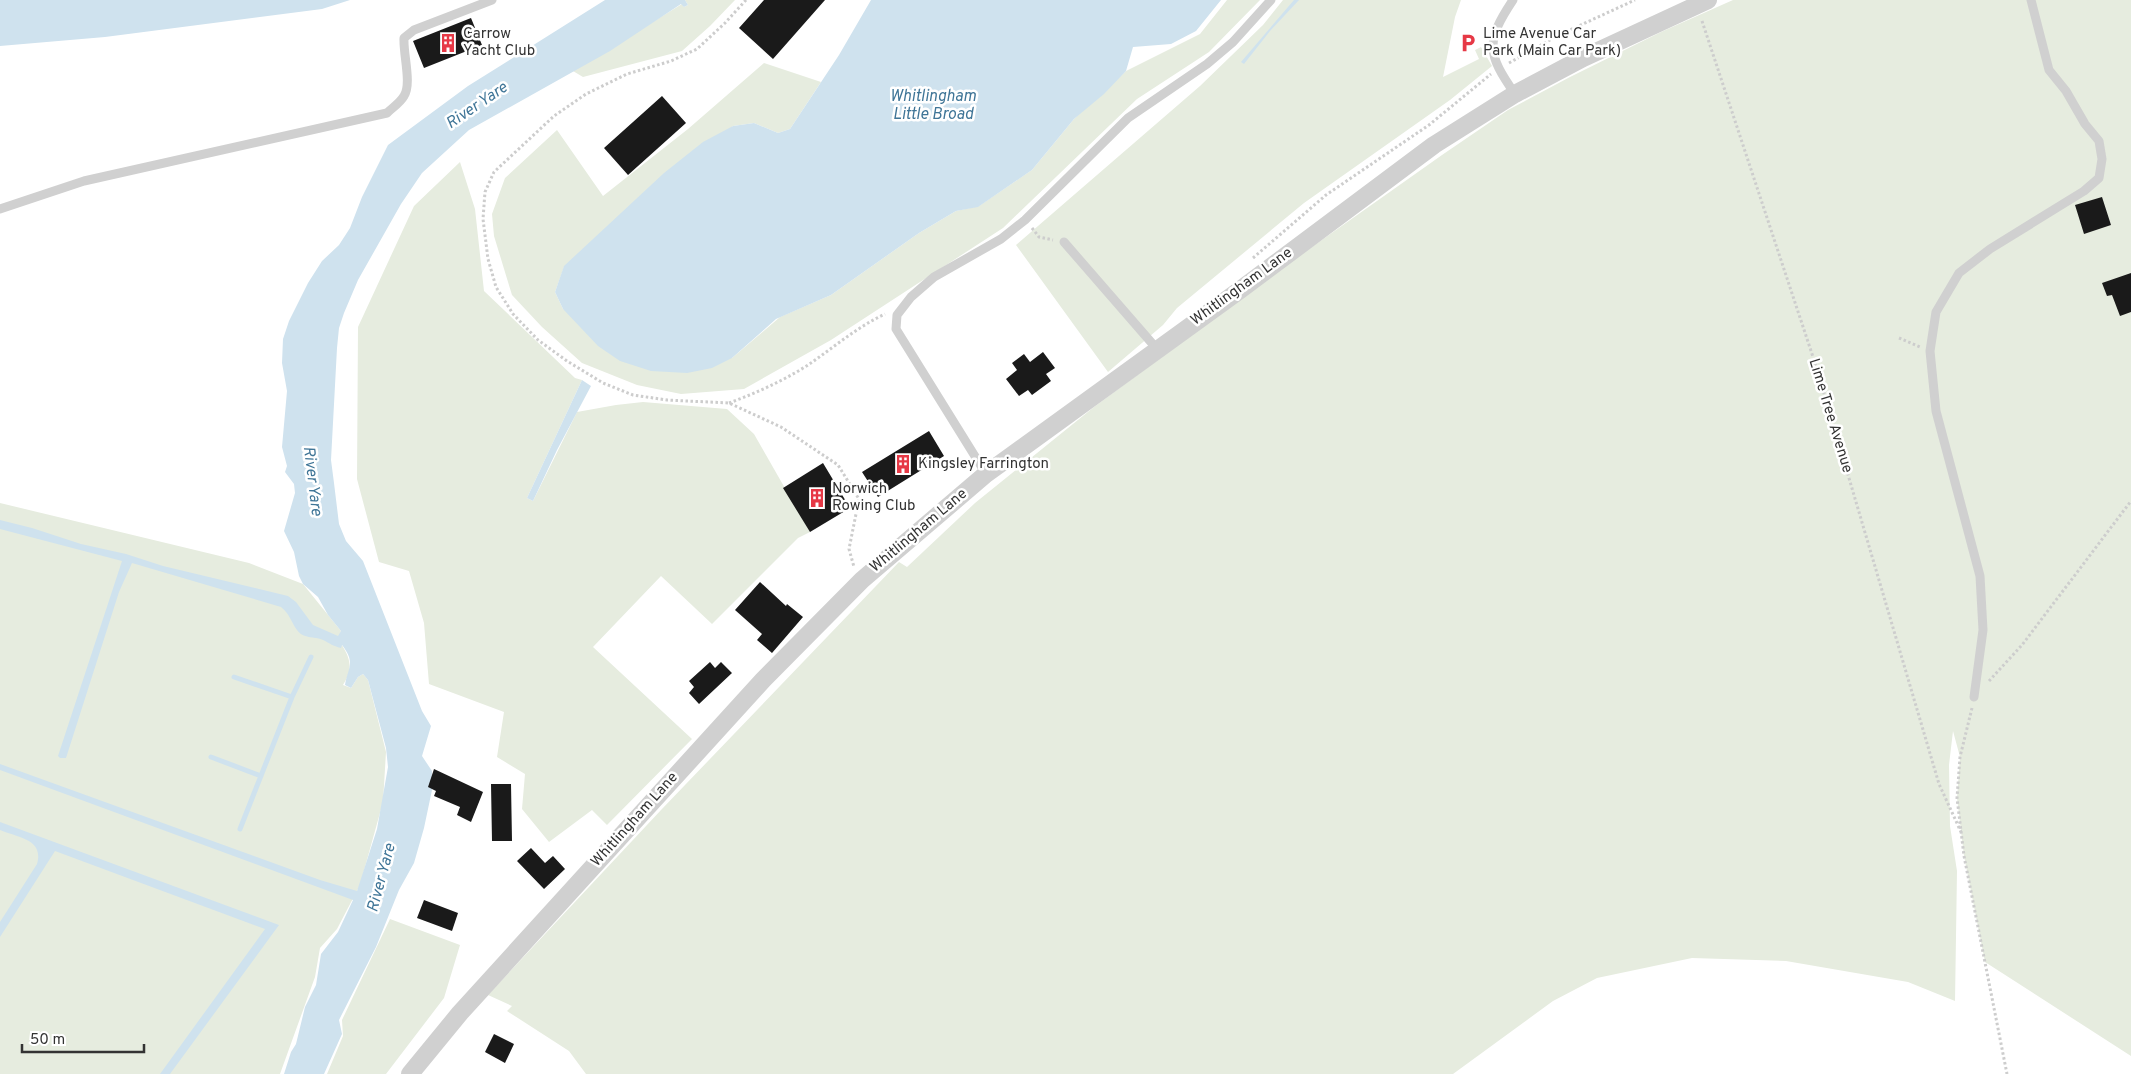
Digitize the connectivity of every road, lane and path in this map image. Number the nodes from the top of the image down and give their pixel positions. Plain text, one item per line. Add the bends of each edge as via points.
1 (492, 0) edge
2 (746, 0) edge
3 (1271, 0) edge
4 (1513, 0) edge
5 (2031, 0) edge
6 (1702, 2) edge
7 (1515, 94) junction
8 (0, 209) edge
9 (1025, 220) junction
10 (1064, 242) joint
11 (903, 305) junction
12 (1899, 338) dead end
13 (1157, 349) junction
14 (1930, 351) junction
15 (729, 403) junction
16 (986, 474) junction
17 (2131, 501) edge
18 (862, 580) junction
19 (1974, 697) junction
20 (1961, 832) junction
21 (410, 1074) edge
22 (2006, 1074) edge

1 - 8 lane via 414,30 404,38 408,77 404,96 387,113 84,181
2 - 15 path via 697,49 671,61 627,74 586,94 554,116 494,172 485,192 483,219 488,259 496,287 513,314 538,340 603,383 633,395
3 - 9 lane via 1233,42 1207,64 1128,118
4 - 7 lane via 1493,38 1493,54 1497,69
5 - 14 lane via 2049,70 2099,141 2102,159 2098,178 2084,191 1990,249 1959,274 1936,312
6 - 7 street, Whitlingham Lane
6 - 20 path, Lime Tree Avenue via 1816,366 1939,784
7 - 13 street, Whitlingham Lane via 1434,145
9 - 10 path via 1039,237
9 - 11 lane via 1001,238 934,277
10 - 13 lane
11 - 15 path via 870,321 806,366 762,390
11 - 16 lane via 897,315 896,329
12 - 14 path
13 - 16 street, Whitlingham Lane
14 - 19 lane via 1936,411 1980,576 1983,630
15 - 18 path via 781,427 838,465 859,499 849,549 852,565
16 - 18 street, Whitlingham Lane
17 - 19 path via 2022,645
18 - 21 street, Whitlingham Lane via 749,695 460,1013
19 - 20 path via 1960,757 1957,798
20 - 22 path

